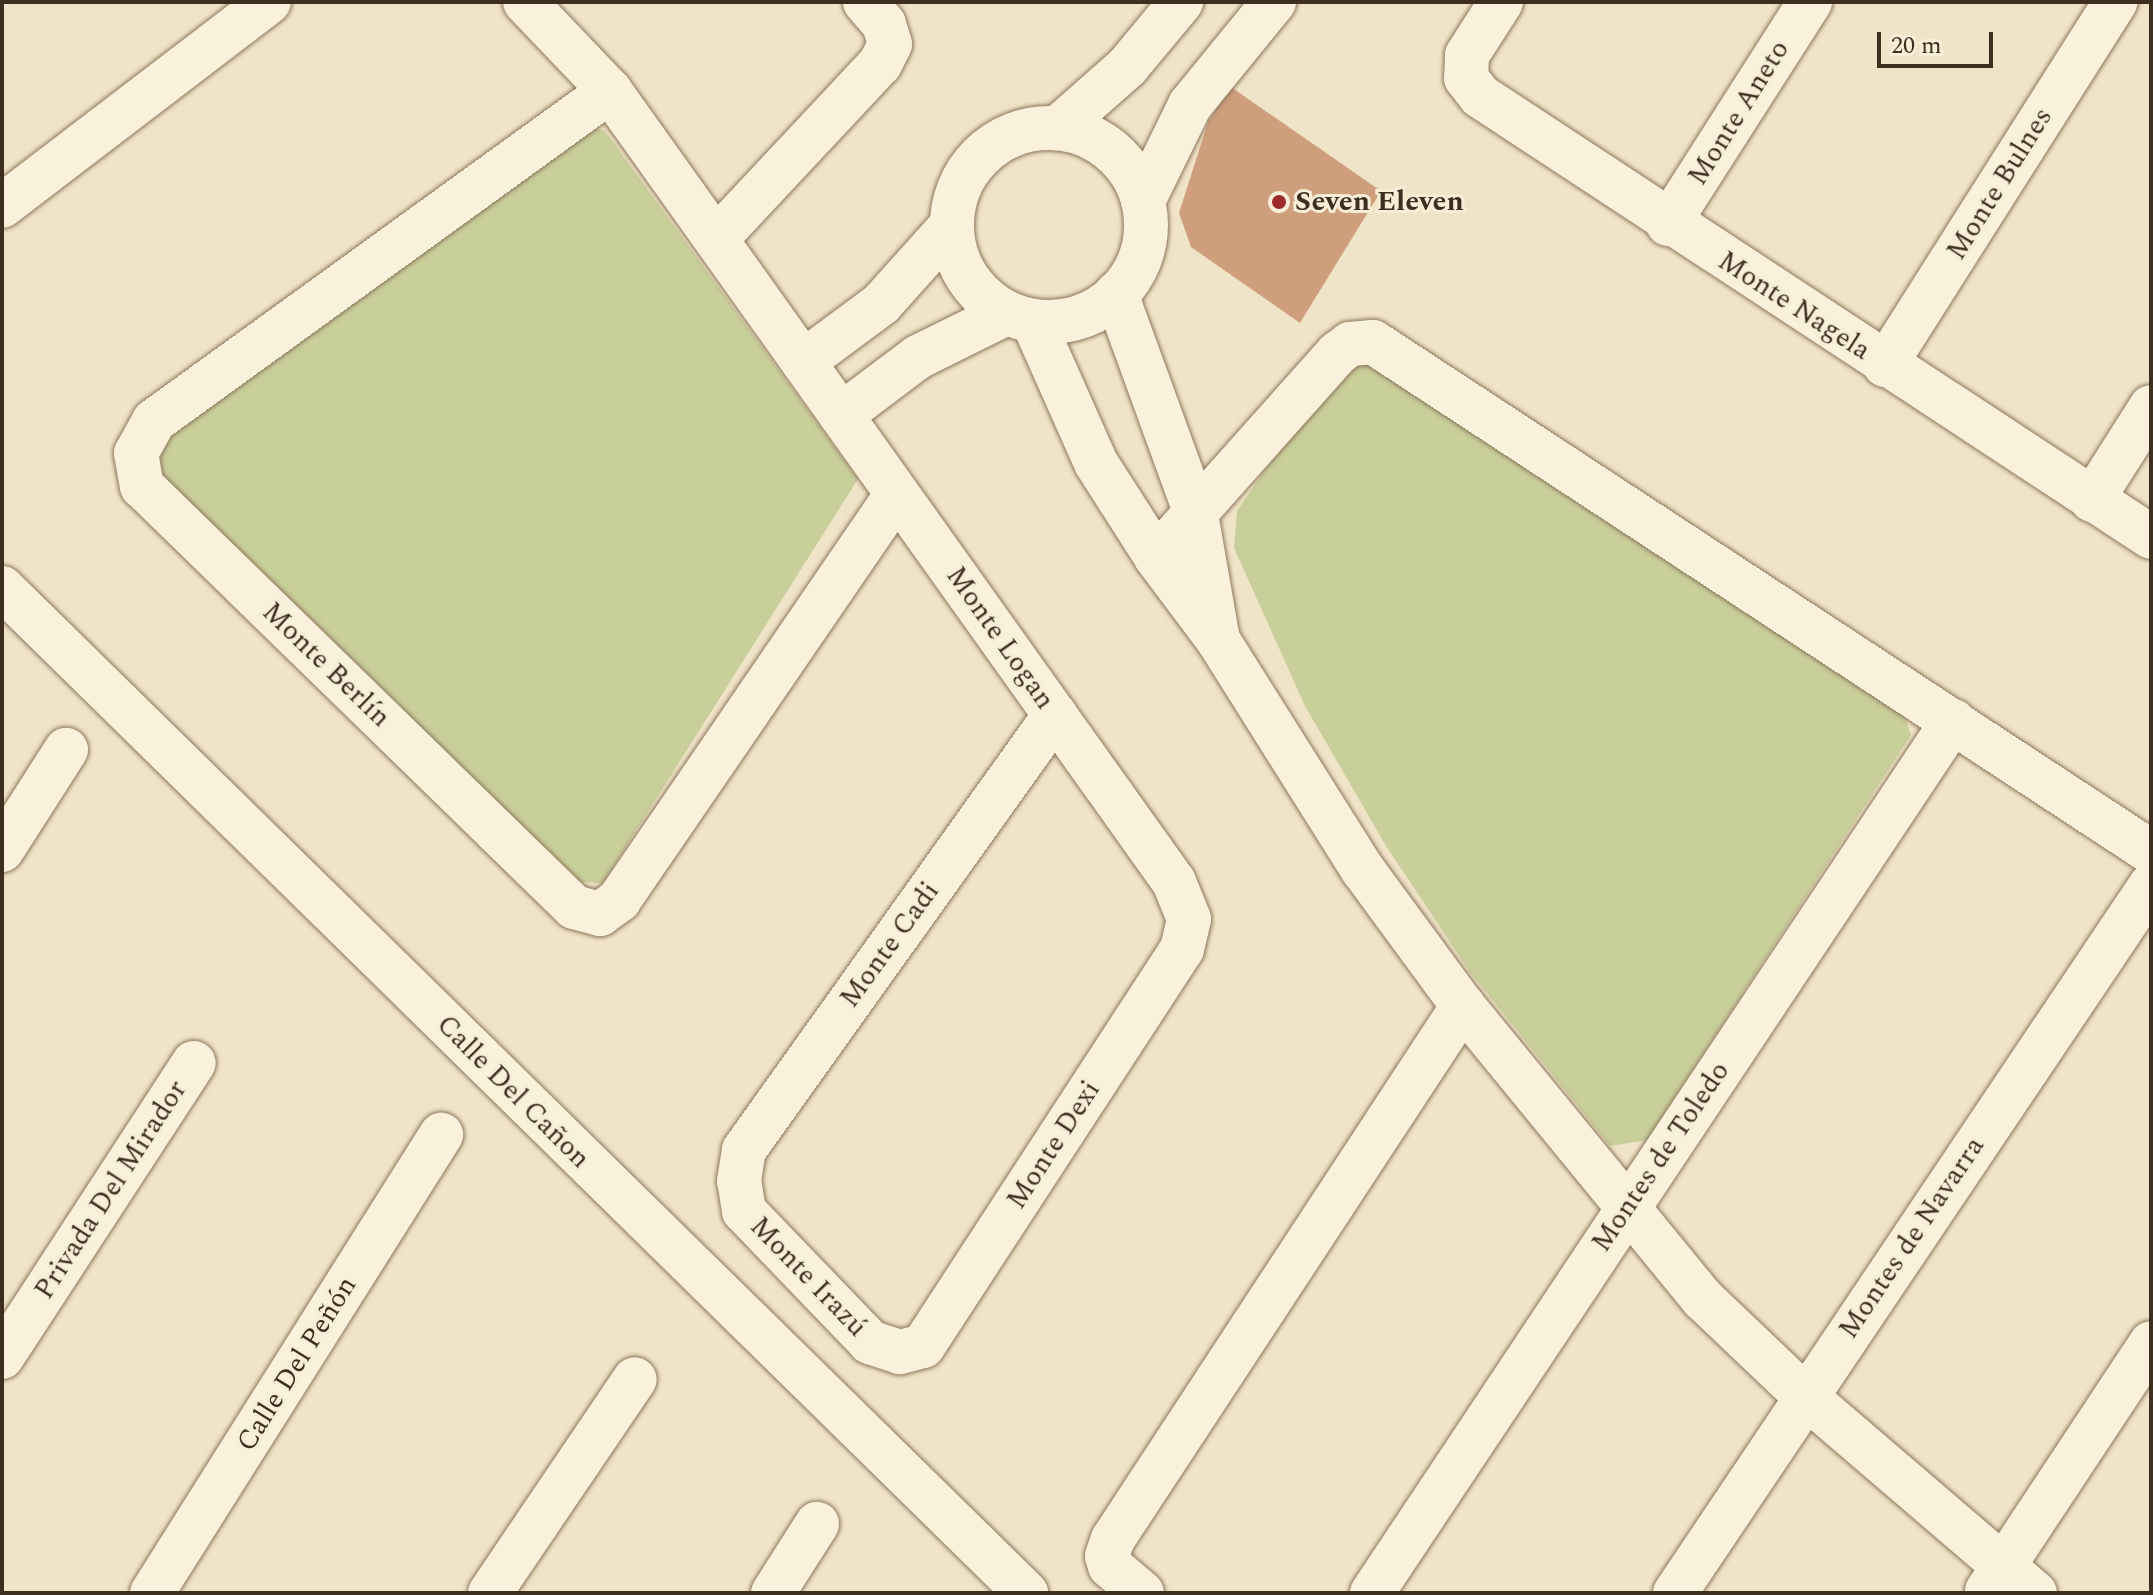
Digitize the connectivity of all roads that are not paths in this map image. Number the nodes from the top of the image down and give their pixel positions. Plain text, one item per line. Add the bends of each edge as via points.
1 (269, 2) edge
2 (525, 2) edge
3 (865, 2) edge
4 (1181, 2) edge
5 (1274, 2) edge
6 (1501, 2) edge
7 (1810, 2) edge
8 (2115, 2) edge
9 (610, 91) junction
10 (1059, 127) junction
11 (1143, 201) junction
12 (2, 206) edge
13 (1668, 224) junction
14 (952, 225) junction
15 (716, 239) junction
16 (1116, 294) junction
17 (1020, 317) junction
18 (803, 362) junction
19 (1885, 365) junction
20 (2151, 407) edge
21 (841, 415) junction
22 (897, 494) junction
23 (2092, 500) junction
24 (1196, 514) junction
25 (2151, 537) edge
26 (1156, 557) junction
27 (2, 588) edge
28 (1218, 640) junction
29 (1055, 715) junction
30 (1953, 721) junction
31 (66, 750) dead end
32 (2, 850) edge
33 (2151, 852) edge
34 (2151, 885) edge
35 (1189, 919) joint
36 (1463, 1006) junction
37 (194, 1063) dead end
38 (441, 1135) dead end
39 (739, 1181) joint
40 (1625, 1211) junction
41 (2151, 1343) edge
42 (900, 1352) joint
43 (2, 1357) edge
44 (635, 1379) dead end
45 (1805, 1396) junction
46 (817, 1524) dead end
47 (2008, 1585) edge
48 (152, 1593) edge
49 (490, 1593) edge
50 (773, 1593) edge
51 (1026, 1593) edge
52 (1142, 1593) edge
53 (1372, 1593) edge
54 (1675, 1593) edge

1 - 12 street
2 - 9 street, Monte Logan
3 - 15 street via 884,24 890,44 880,64
4 - 10 street via 1127,67
5 - 11 street via 1190,105
6 - 13 street, Monte Nagela via 1467,55 1466,78 1480,96
7 - 13 street, Monte Aneto
8 - 19 street, Monte Bulnes
9 - 15 street, Monte Logan
9 - 22 street, Monte Berlín via 154,421 136,453 142,486 574,907 600,914 619,900
10 - 11 street via 1088,135 1113,151 1132,174
10 - 14 street via 1006,137 984,152 955,198
11 - 16 street via 1142,252
13 - 19 street, Monte Nagela
14 - 17 street via 955,252 966,277
14 - 18 street via 881,304
15 - 18 street, Monte Logan
16 - 17 street via 1092,312 1063,321
16 - 24 street
17 - 21 street via 918,357
17 - 26 street via 1096,463
18 - 21 street, Monte Logan
19 - 23 street, Monte Nagela
20 - 23 street
21 - 22 street, Monte Logan
22 - 29 street, Monte Logan
23 - 25 street, Monte Nagela
24 - 26 street
24 - 28 street
24 - 30 street via 1338,353 1350,344 1373,342
26 - 28 street
27 - 51 street, Calle Del Cañon
28 - 36 street via 1363,870
29 - 35 street, Monte Logan via 1174,882
29 - 39 street, Monte Cadi via 744,1150
30 - 33 street
30 - 40 street, Montes de Toledo
31 - 32 street
34 - 45 street, Montes de Navarra
35 - 42 street, Monte Dexi via 1182,949 923,1346
36 - 40 street
36 - 52 street via 1113,1539 1107,1556 1110,1566
37 - 43 street, Privada Del Mirador
38 - 48 street, Calle Del Peñón
39 - 42 street, Monte Irazú via 744,1211 870,1342
40 - 45 street via 1703,1299
40 - 53 street, Montes de Toledo
41 - 47 street
44 - 49 street
45 - 47 street
45 - 54 street, Montes de Navarra
46 - 50 street

